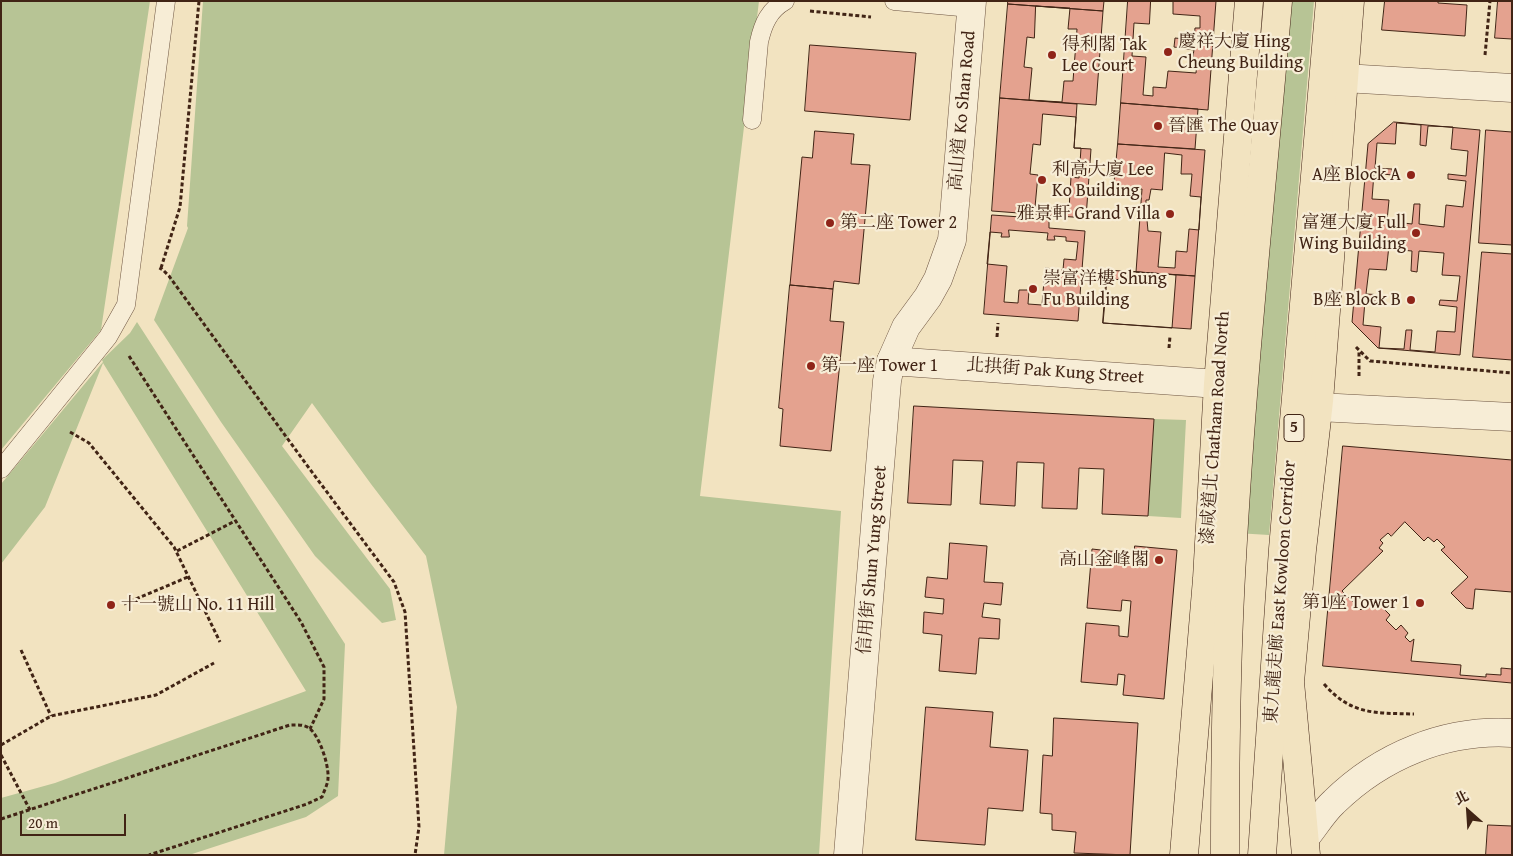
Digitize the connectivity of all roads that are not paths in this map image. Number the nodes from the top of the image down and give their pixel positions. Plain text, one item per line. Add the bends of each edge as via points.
1 (166, 1) edge
2 (785, 1) edge
3 (894, 1) edge
4 (1249, 1) edge
5 (1278, 1) edge
6 (1330, 1) edge
7 (1350, 1) edge
8 (971, 5) edge
9 (1344, 78) junction
10 (1512, 88) edge
11 (752, 120) dead end
12 (938, 279) joint
13 (892, 360) junction
14 (1218, 384) junction
15 (1318, 406) junction
16 (1512, 417) edge
17 (1, 469) edge
18 (1512, 733) edge
19 (1306, 846) edge
20 (848, 855) edge
21 (1184, 855) edge
22 (1225, 855) edge
23 (1262, 855) edge

1 - 17 lane via 126,305 108,338
2 - 11 lane via 773,10 762,30
3 - 8 lane
4 - 14 main road, 漆咸道北 Chatham Road North
5 - 22 main road via 1232,558
6 - 23 main road, 東九龍走廊 East Kowloon Corridor / 5 via 1284,539
7 - 9 main road
8 - 12 street, 高山道 Ko Shan Road via 952,240
9 - 10 street
9 - 15 main road
12 - 13 street, 信用街 Shun Yung Street via 906,327
13 - 14 street, 北拱街 Pak Kung Street
13 - 20 street, 信用街 Shun Yung Street via 887,381
14 - 21 main road, 漆咸道北 Chatham Road North via 1207,572
15 - 16 street
15 - 19 main road via 1290,682
18 - 19 street via 1448,738 1406,752 1367,774 1333,803

